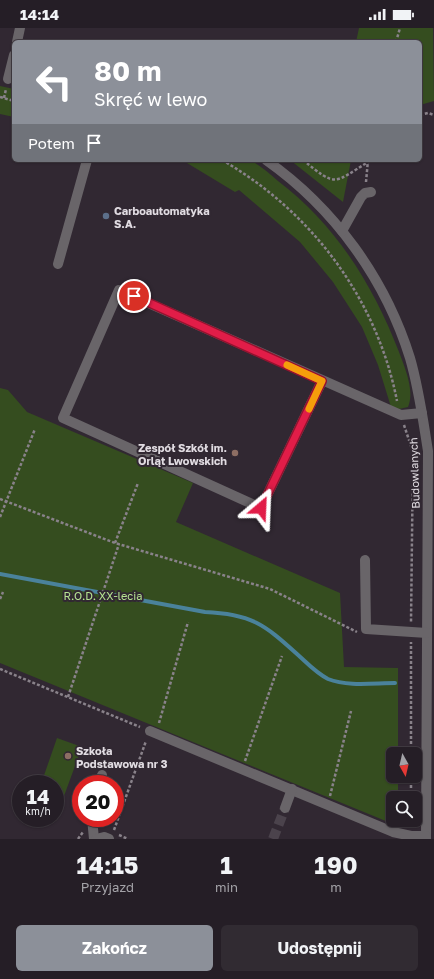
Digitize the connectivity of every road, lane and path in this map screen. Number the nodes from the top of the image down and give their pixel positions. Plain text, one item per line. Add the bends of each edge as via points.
1 (20, 28) edge
2 (400, 28) edge
3 (17, 40) edge
4 (397, 40) edge
5 (12, 62) edge
6 (7, 79) edge
7 (0, 98) edge
8 (12, 101) edge
9 (422, 114) edge
10 (434, 115) edge
11 (87, 162) edge
12 (225, 162) edge
13 (268, 162) edge
14 (305, 162) edge
15 (367, 162) edge
16 (368, 162) edge
17 (368, 192) joint
18 (342, 231) junction
19 (58, 264) dead end
20 (322, 381) junction
21 (422, 413) junction
22 (401, 415) junction
23 (35, 429) dead end
24 (138, 483) dead end
25 (0, 499) edge
26 (5, 501) junction
27 (0, 517) edge
28 (115, 543) junction
29 (119, 544) junction
30 (365, 560) dead end
31 (3, 592) dead end
32 (0, 599) edge
33 (188, 622) dead end
34 (366, 629) junction
35 (411, 632) junction
36 (427, 633) junction
37 (282, 656) dead end
38 (0, 670) edge
39 (68, 697) junction
40 (351, 711) dead end
41 (153, 732) junction
42 (411, 747) edge
43 (242, 769) junction
44 (292, 789) junction
45 (328, 804) junction
46 (285, 808) tunnel mouth
47 (88, 827) edge
48 (95, 827) edge
49 (393, 835) edge
50 (103, 837) edge
51 (426, 837) edge
52 (78, 839) edge

1 - 3 street
2 - 4 path
5 - 6 street
7 - 8 path
9 - 10 path
11 - 19 street
12 - 22 path via 287,208 316,236 351,283 376,330 387,359
13 - 18 street, Budowlanych via 312,197
14 - 15 path via 326,179 335,180 343,178
16 - 17 path
17 - 18 street
18 - 21 street, Budowlanych via 379,284 400,330 410,359
20 - 20 street via 119,290 63,418 261,508
20 - 22 street
21 - 22 street
21 - 36 street, Budowlanych via 428,451
22 - 35 path via 413,452
23 - 26 path
24 - 28 path
25 - 26 path
26 - 27 path
26 - 28 path
28 - 29 path
29 - 34 path via 270,589 356,632
29 - 39 path
30 - 34 street
31 - 32 path
33 - 41 path
34 - 35 street
35 - 36 street
35 - 42 path
36 - 51 street, Budowlanych
37 - 43 path
38 - 39 path
39 - 41 path
40 - 45 path
41 - 43 street
41 - 50 path
43 - 44 street
44 - 45 street
44 - 46 street
45 - 49 street
47 - 52 path
48 - 50 street
49 - 51 street

